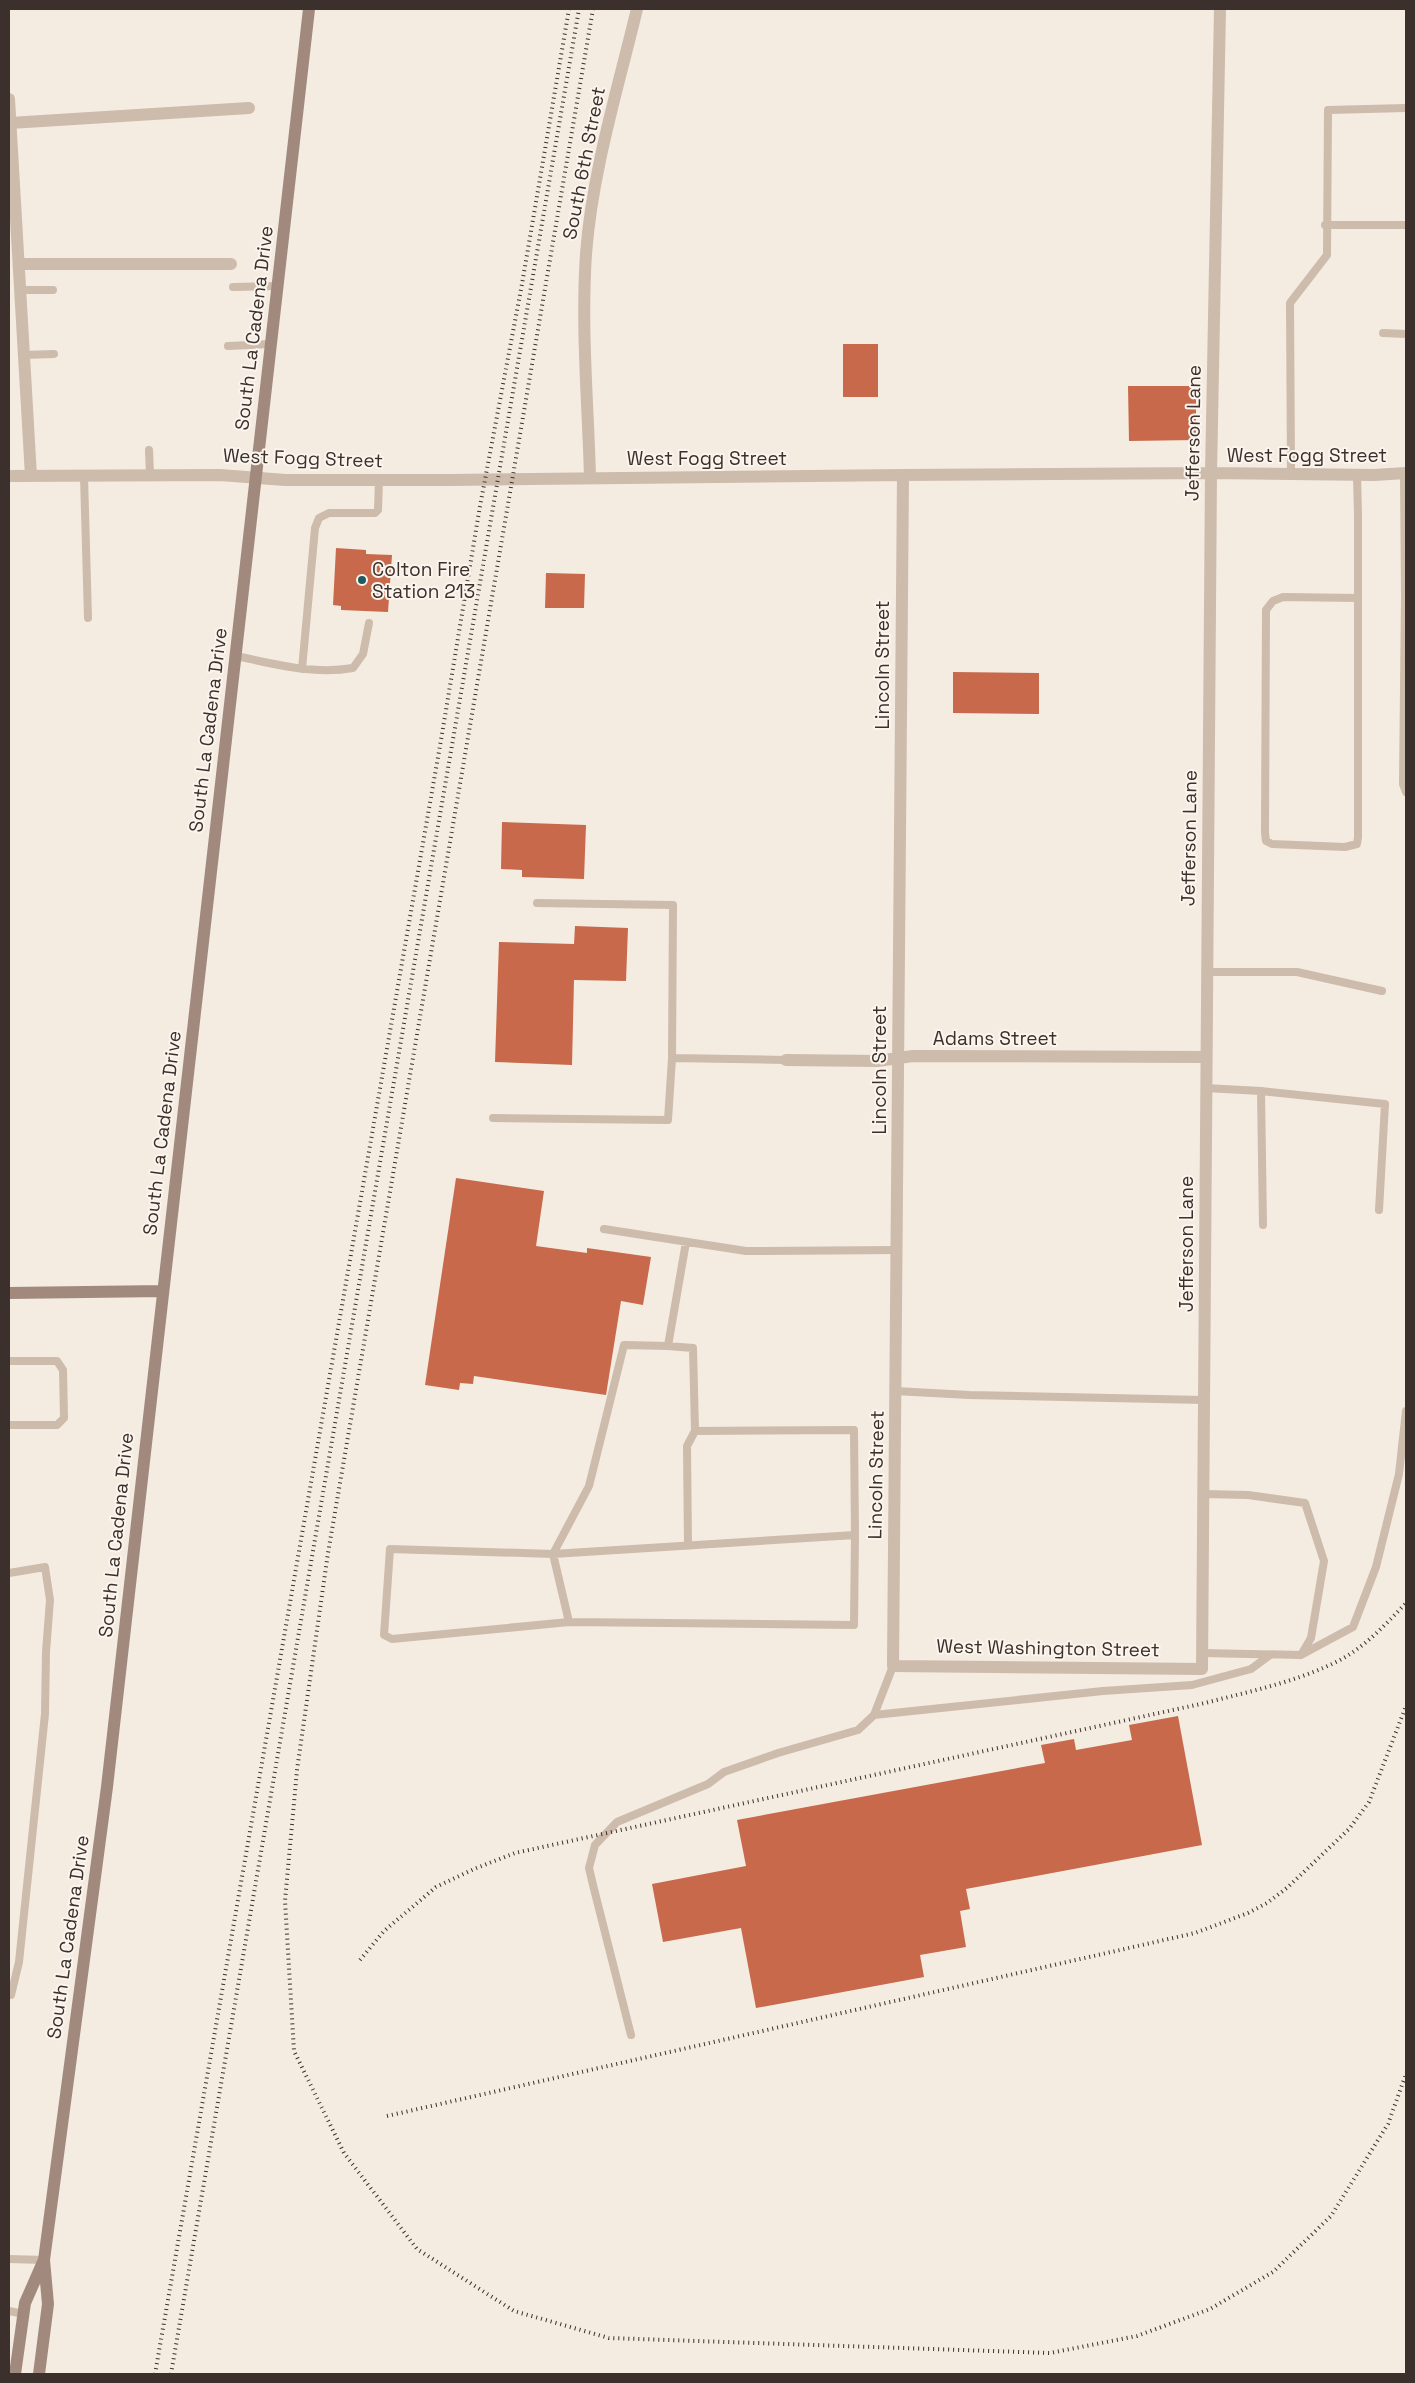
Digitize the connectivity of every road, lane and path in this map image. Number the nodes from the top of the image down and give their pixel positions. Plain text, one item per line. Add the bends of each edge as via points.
1 (309, 9) edge
2 (637, 9) edge
3 (1220, 9) edge
4 (9, 99) edge
5 (249, 108) dead end
6 (1406, 108) edge
7 (9, 123) edge
8 (1325, 225) junction
9 (1406, 225) edge
10 (19, 264) junction
11 (232, 264) dead end
12 (278, 286) junction
13 (233, 287) dead end
14 (20, 290) junction
15 (53, 290) dead end
16 (1384, 333) dead end
17 (1406, 334) edge
18 (271, 344) junction
19 (228, 346) dead end
20 (54, 354) dead end
21 (24, 355) junction
22 (149, 450) dead end
23 (1211, 473) junction
24 (1405, 473) edge
25 (1291, 474) junction
26 (150, 475) junction
27 (903, 475) junction
28 (1357, 475) junction
29 (9, 476) edge
30 (31, 476) junction
31 (84, 476) junction
32 (256, 477) junction
33 (590, 477) junction
34 (379, 480) junction
35 (1358, 598) junction
36 (88, 618) dead end
37 (369, 623) dead end
38 (236, 656) junction
39 (302, 669) junction
40 (1406, 792) edge
41 (537, 903) dead end
42 (1206, 972) junction
43 (1382, 991) dead end
44 (672, 1058) junction
45 (898, 1058) junction
46 (1205, 1058) junction
47 (786, 1060) joint
48 (1205, 1088) junction
49 (1261, 1091) junction
50 (493, 1118) dead end
51 (1379, 1210) dead end
52 (1263, 1225) dead end
53 (604, 1229) dead end
54 (686, 1242) junction
55 (897, 1250) junction
56 (163, 1291) junction
57 (9, 1293) edge
58 (668, 1346) junction
59 (9, 1361) edge
60 (895, 1391) junction
61 (1204, 1400) junction
62 (1406, 1411) edge
63 (9, 1425) edge
64 (695, 1431) junction
65 (1203, 1494) junction
66 (855, 1536) junction
67 (688, 1546) junction
68 (553, 1554) junction
69 (9, 1572) edge
70 (569, 1622) junction
71 (1202, 1653) junction
72 (1270, 1655) junction
73 (1301, 1655) junction
74 (892, 1666) junction
75 (1202, 1669) joint
76 (874, 1715) junction
77 (9, 1995) edge
78 (632, 2035) dead end
79 (9, 2259) edge
80 (44, 2260) junction
81 (9, 2311) edge
82 (24, 2314) junction
83 (16, 2374) edge
84 (39, 2374) edge

1 - 12 main road, South La Cadena Drive
2 - 33 street, South 6th Street via 594,189 586,253 584,294
3 - 23 street, Jefferson Lane
4 - 7 street
5 - 7 street
6 - 8 lane via 1328,110
7 - 10 street
8 - 9 lane
8 - 25 lane via 1327,256 1290,303
10 - 11 street
10 - 14 street
12 - 13 lane
12 - 18 main road, South La Cadena Drive
14 - 15 lane
14 - 21 street
16 - 17 lane
18 - 19 lane
18 - 32 main road, South La Cadena Drive
20 - 21 lane
21 - 30 street
22 - 26 lane
23 - 25 street, West Fogg Street
23 - 27 street, West Fogg Street
23 - 42 street, Jefferson Lane
24 - 28 street, West Fogg Street
24 - 40 lane via 1403,784
25 - 28 street, West Fogg Street
26 - 31 street, West Fogg Street
26 - 32 street, West Fogg Street
27 - 33 street, West Fogg Street
27 - 45 street, Lincoln Street
28 - 35 lane
29 - 30 street, West Fogg Street
30 - 31 street, West Fogg Street
31 - 36 lane
32 - 34 street, West Fogg Street
32 - 38 main road, South La Cadena Drive
33 - 34 street, West Fogg Street
34 - 39 lane via 378,510 375,513 330,513 319,518 315,528
35 - 35 lane via 1356,844 1345,847 1272,844 1266,841 1264,833 1266,610 1273,601 1283,597
37 - 39 lane via 363,654 353,668 331,672
38 - 39 lane
38 - 56 main road, South La Cadena Drive
41 - 44 lane via 673,905
42 - 43 lane via 1297,972
42 - 46 street, Jefferson Lane
44 - 47 lane
44 - 50 lane via 668,1120
45 - 46 street, Adams Street
45 - 47 street, Adams Street via 877,1061
45 - 55 street, Lincoln Street
46 - 48 street, Jefferson Lane
48 - 49 lane
48 - 61 street, Jefferson Lane
49 - 51 lane via 1385,1104
49 - 52 lane
53 - 54 lane
54 - 55 lane via 746,1252
54 - 58 lane
55 - 60 street, Lincoln Street
56 - 57 main road
56 - 80 main road, South La Cadena Drive via 107,1787
58 - 64 lane via 693,1348
58 - 68 lane via 624,1345 588,1486
59 - 63 lane via 57,1361 63,1370 64,1418 57,1425
60 - 61 lane
60 - 74 street, Lincoln Street
61 - 65 street, Jefferson Lane
62 - 73 lane via 1399,1474 1376,1568 1353,1627
64 - 66 lane via 854,1430
64 - 67 lane via 687,1446
65 - 71 street, Jefferson Lane
65 - 73 lane via 1248,1495 1305,1503 1324,1561 1311,1638
66 - 67 lane
66 - 70 lane via 854,1624
67 - 68 lane
68 - 70 lane
68 - 70 lane via 390,1549 384,1636 392,1639
69 - 77 lane via 45,1567 50,1600 45,1714 20,1952
71 - 72 lane
71 - 75 street, Jefferson Lane
72 - 73 lane
72 - 76 lane via 1251,1669 1192,1685
74 - 75 street, West Washington Street
74 - 76 lane
76 - 78 lane via 858,1730 724,1772 708,1784 617,1822 594,1845 590,1868 592,1885
79 - 80 lane
80 - 82 main road, South La Cadena Drive via 25,2303
80 - 84 main road, South La Cadena Drive via 48,2304
81 - 82 lane
82 - 83 main road, South La Cadena Drive

